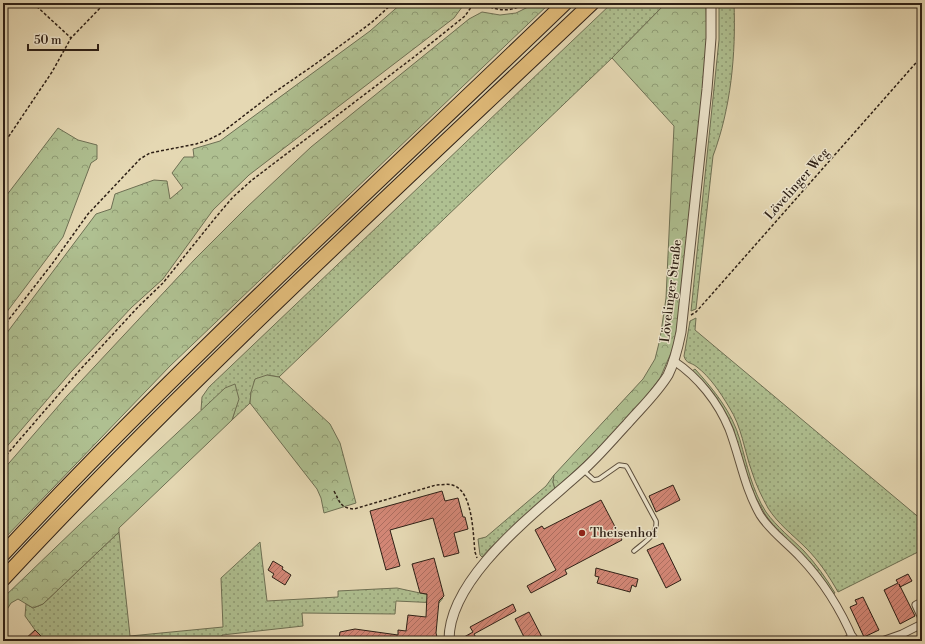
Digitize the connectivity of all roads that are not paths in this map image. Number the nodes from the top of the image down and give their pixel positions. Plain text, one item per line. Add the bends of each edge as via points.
1 (565, 3) edge
2 (592, 3) edge
3 (711, 3) edge
4 (674, 361) junction
5 (583, 470) junction
6 (634, 551) dead end
7 (3, 554) edge
8 (3, 579) edge
9 (922, 602) edge
10 (922, 618) edge
11 (922, 624) edge
12 (853, 639) edge
13 (449, 641) edge
14 (844, 641) edge
15 (882, 641) edge

1 - 7 highway via 191,361
2 - 8 highway via 283,296 107,470
3 - 4 street, Lövelinger Straße via 707,89 681,332
4 - 5 street, Lövelinger Straße via 658,389
4 - 12 street via 712,398 729,429 743,478 761,516 811,570 836,606
5 - 6 lane via 594,480 619,465 628,469 657,526 655,532
5 - 13 street, Lövelinger Straße via 485,562 457,604 450,626
9 - 10 street via 916,605
11 - 15 street
12 - 14 street

